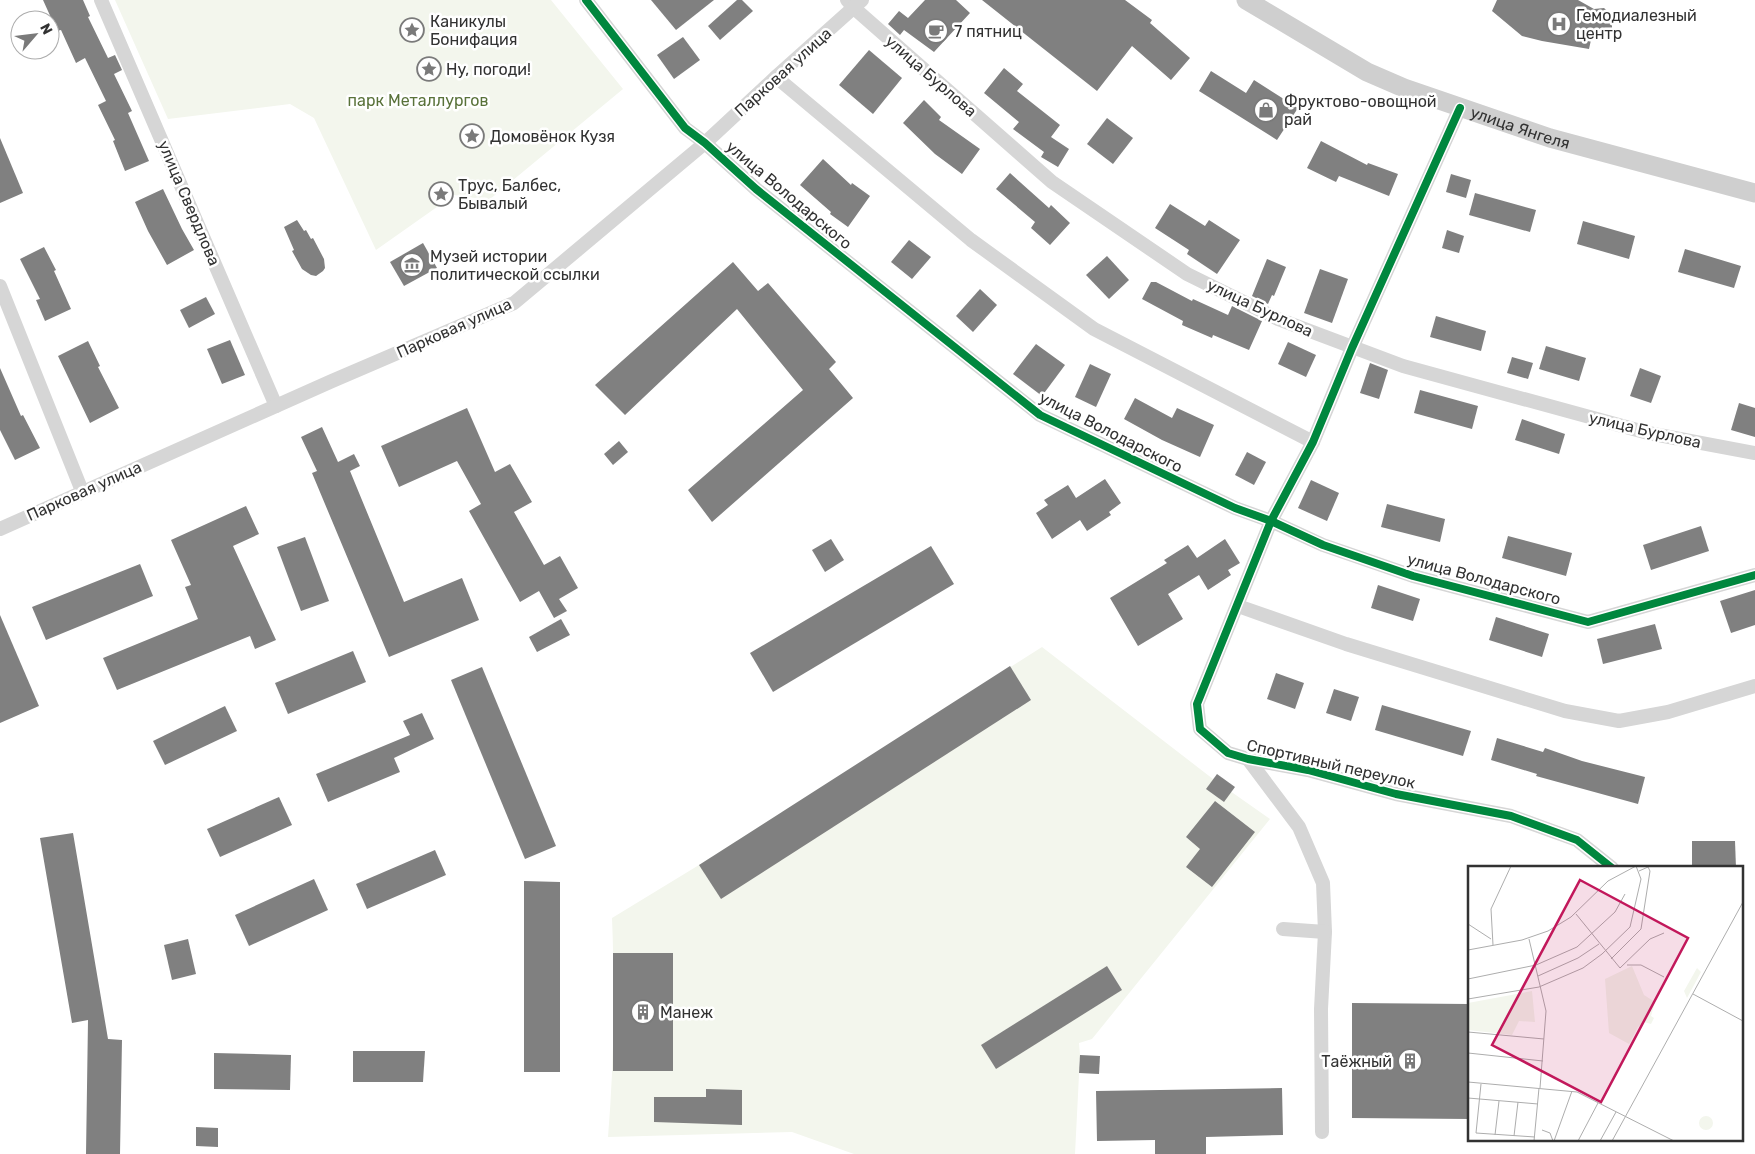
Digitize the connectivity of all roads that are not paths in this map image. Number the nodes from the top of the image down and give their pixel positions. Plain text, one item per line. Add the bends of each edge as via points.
1 (101, 0) edge
2 (586, 0) edge
3 (1246, 0) edge
4 (855, 3) edge
5 (776, 77) junction
6 (1460, 108) junction
7 (706, 143) junction
8 (1755, 193) edge
9 (0, 286) edge
10 (1352, 348) junction
11 (276, 406) junction
12 (1313, 442) junction
13 (1755, 453) edge
14 (82, 491) junction
15 (1271, 521) junction
16 (0, 528) edge
17 (1755, 575) edge
18 (1238, 606) junction
19 (1755, 686) edge
20 (1248, 760) junction
21 (1610, 866) edge
22 (1283, 929) dead end
23 (1325, 932) junction
24 (1322, 1132) dead end

1 - 11 street, улица Свердлова
2 - 7 street, улица Володарского via 685,128
3 - 6 street, улица Янгеля via 1367,72
4 - 5 street, Парковая улица
4 - 10 street, улица Бурлова via 1052,182 1187,274 1278,319
5 - 7 street, Парковая улица
5 - 12 street via 970,240 1094,329
6 - 8 street, улица Янгеля via 1550,138
6 - 10 street, Спортивный переулок
7 - 11 street, Парковая улица via 514,303
7 - 15 street, улица Володарского via 756,189 1040,415 1235,508
9 - 14 street
10 - 12 street, Спортивный переулок
10 - 13 street, улица Бурлова via 1403,366 1648,433
11 - 14 street, Парковая улица
12 - 15 street, Спортивный переулок
14 - 16 street, Парковая улица
15 - 17 street, улица Володарского via 1413,576 1588,622
15 - 18 street, Спортивный переулок
18 - 19 street via 1346,644 1565,711 1619,722 1668,712
18 - 20 street, Спортивный переулок via 1197,704 1200,729 1228,753
20 - 21 street, Спортивный переулок via 1308,770 1396,794 1511,816 1577,840
20 - 23 street via 1299,827 1323,882
22 - 23 street
23 - 24 street via 1321,1009

